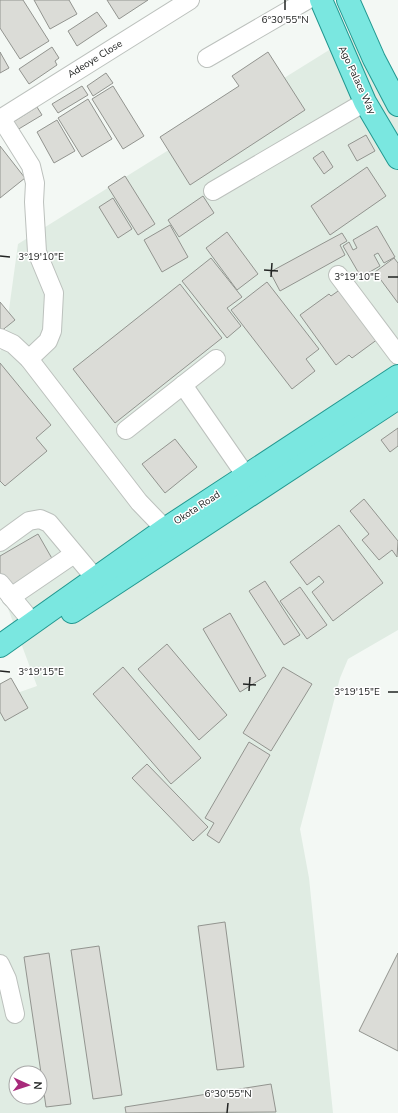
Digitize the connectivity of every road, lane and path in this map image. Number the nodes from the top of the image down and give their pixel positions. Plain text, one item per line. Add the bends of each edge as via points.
1 (190, 0) edge
2 (307, 0) edge
3 (321, 0) edge
4 (348, 0) edge
5 (207, 58) dead end
6 (365, 102) junction
7 (398, 105) edge
8 (1, 119) edge
9 (398, 158) edge
10 (213, 191) dead end
11 (338, 275) dead end
12 (0, 338) edge
13 (398, 355) edge
14 (29, 359) junction
15 (216, 359) dead end
16 (398, 376) edge
17 (183, 385) junction
18 (398, 398) edge
19 (126, 430) dead end
20 (246, 476) junction
21 (165, 529) junction
22 (0, 542) edge
23 (74, 554) junction
24 (95, 578) junction
25 (0, 583) edge
26 (11, 597) junction
27 (33, 623) junction
28 (0, 646) edge
29 (0, 658) edge
30 (0, 964) edge
31 (15, 1014) dead end

1 - 8 street, Adeoye Close
2 - 5 street
3 - 6 main road, Ago Palace Way
4 - 7 main road
6 - 9 main road, Ago Palace Way
6 - 10 street
8 - 14 street via 31,166 35,183 37,252 54,293 52,331 48,341
11 - 13 street
12 - 14 street via 13,344
14 - 21 street via 139,502
15 - 17 street
16 - 20 main road, Okota Road
17 - 19 street
17 - 20 street
18 - 29 main road, Okota Road
20 - 21 main road, Okota Road
21 - 24 main road, Okota Road
22 - 23 street via 29,521 40,519 49,523
23 - 24 street
23 - 26 street
24 - 27 main road, Okota Road
25 - 26 street
26 - 27 street
27 - 28 main road, Okota Road
30 - 31 street via 7,979

